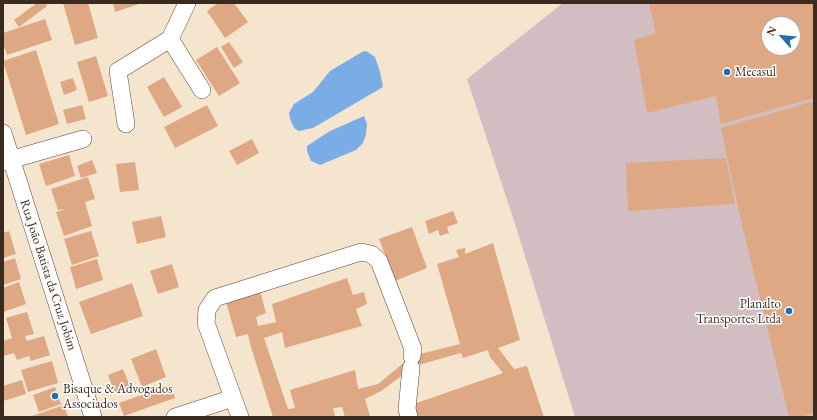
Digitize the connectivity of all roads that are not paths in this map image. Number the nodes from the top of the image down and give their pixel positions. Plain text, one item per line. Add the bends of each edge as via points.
1 (187, 3) edge
2 (170, 39) junction
3 (202, 90) dead end
4 (126, 124) dead end
5 (3, 133) edge
6 (82, 139) dead end
7 (7, 161) edge
8 (233, 398) junction
9 (180, 415) edge
10 (93, 417) edge
11 (240, 417) edge
12 (409, 417) edge

1 - 2 street
2 - 3 street
2 - 4 street via 118,71
5 - 7 street, Rua João Batista da Cruz Jobim
6 - 7 street
7 - 10 street, Rua João Batista da Cruz Jobim
8 - 9 street
8 - 11 street
8 - 12 street via 206,323 207,310 215,298 361,252 371,254 379,261 413,349 407,409

